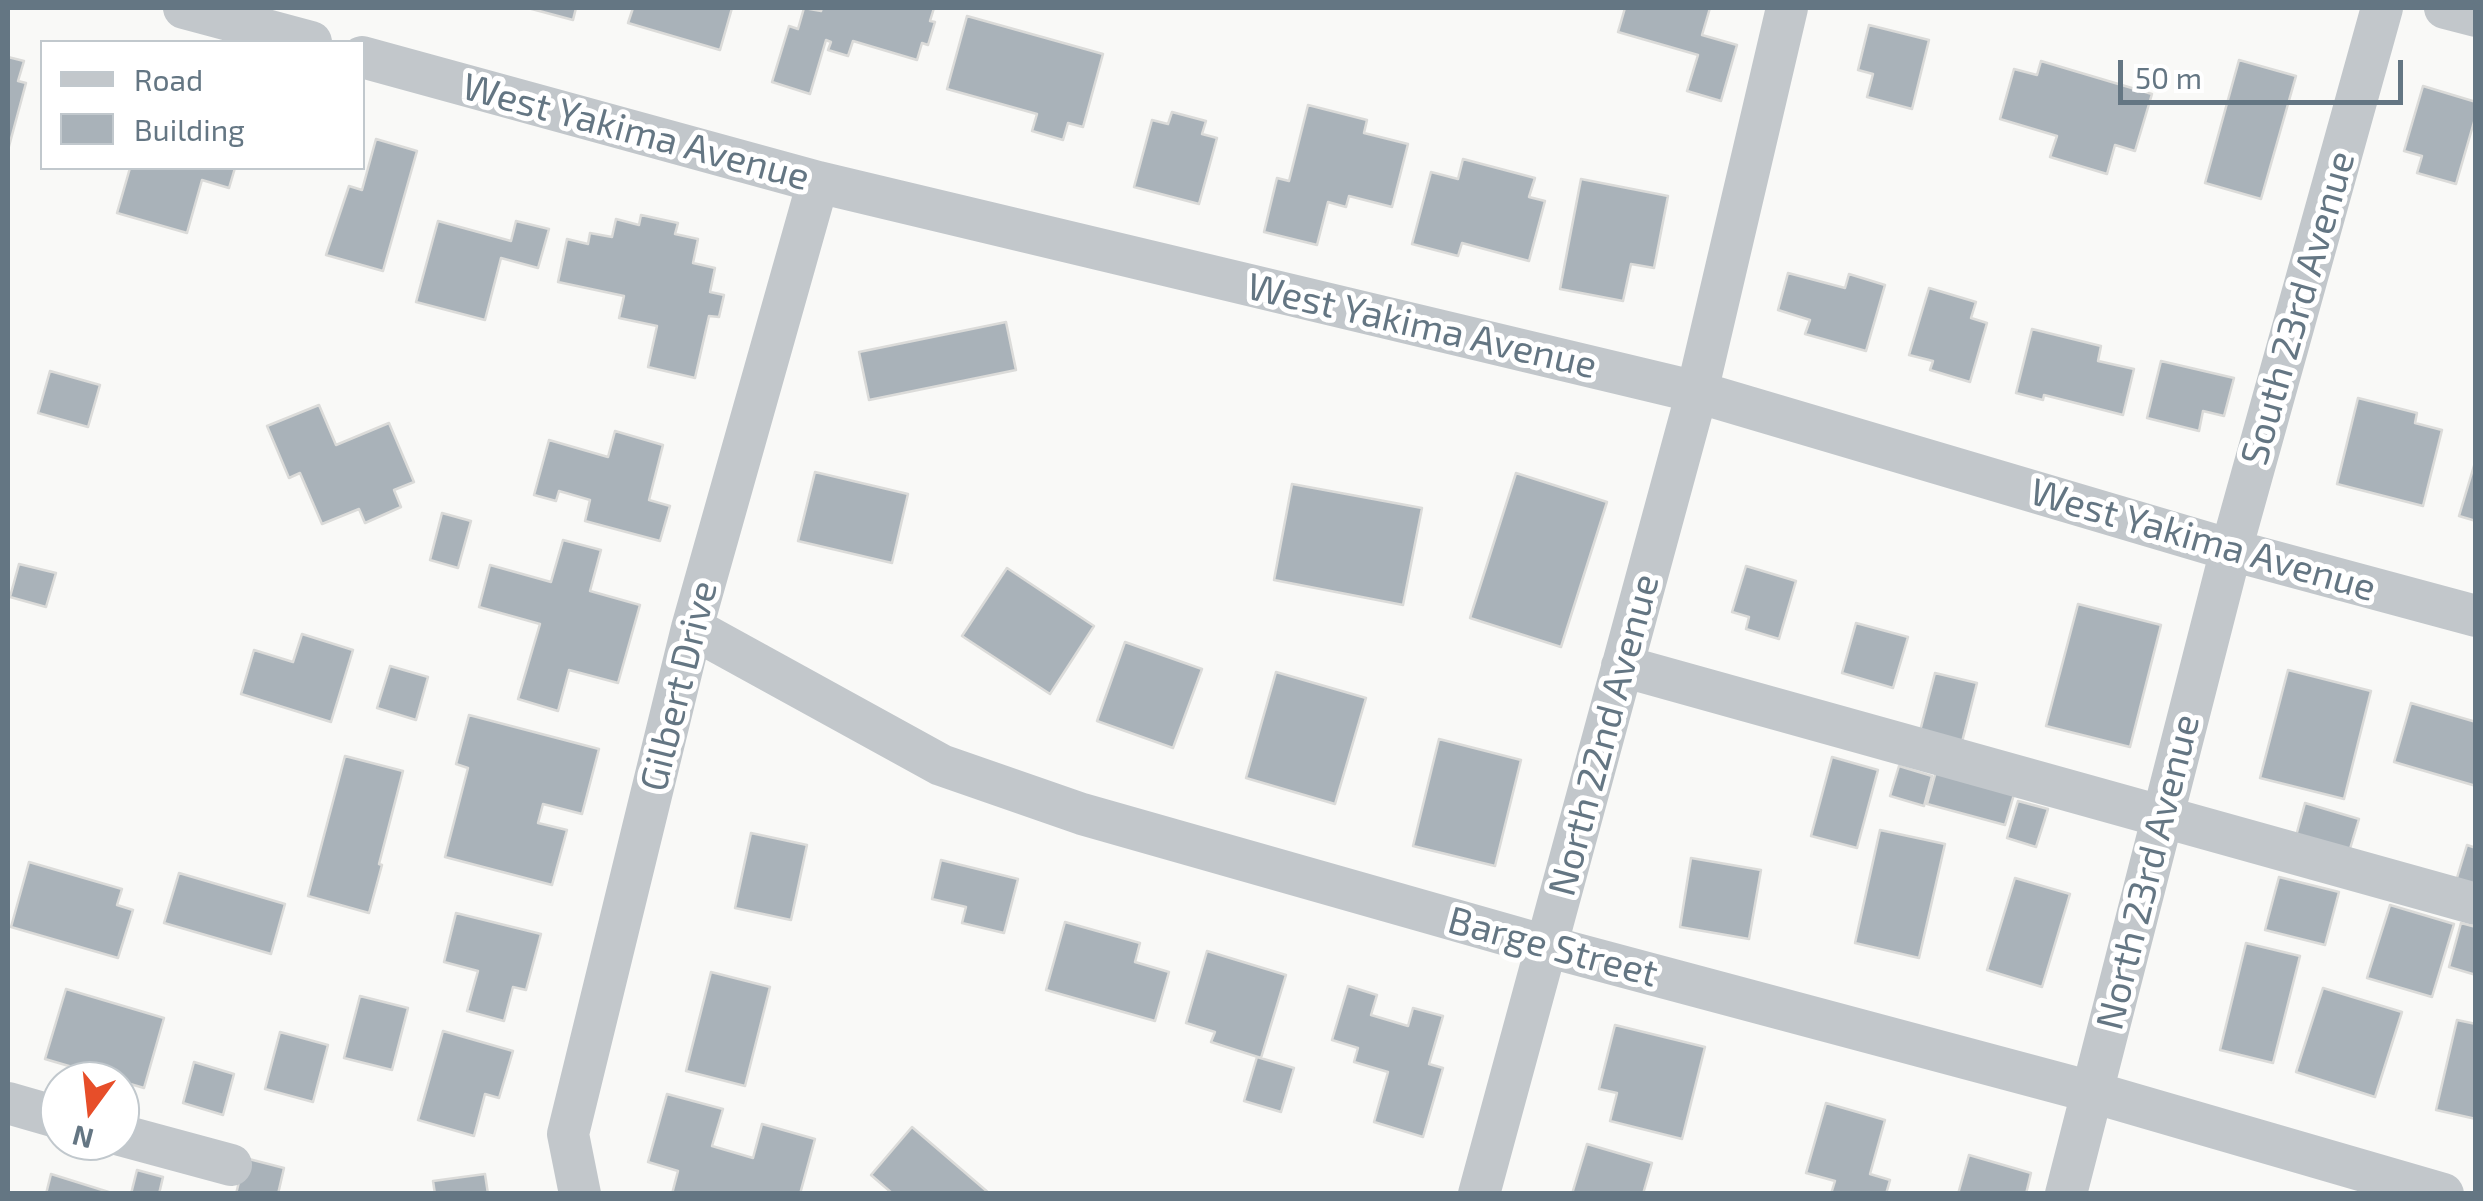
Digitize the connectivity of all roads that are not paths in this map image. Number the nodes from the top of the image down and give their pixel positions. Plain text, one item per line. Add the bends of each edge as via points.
1 (184, 8) edge
2 (1787, 8) edge
3 (2382, 8) edge
4 (2445, 8) edge
5 (2476, 16) edge
6 (304, 40) edge
7 (365, 58) edge
8 (818, 182) junction
9 (1697, 392) junction
10 (2231, 550) junction
11 (2476, 616) edge
12 (692, 628) junction
13 (1622, 666) junction
14 (2163, 815) junction
15 (2476, 904) edge
16 (1546, 946) junction
17 (2092, 1092) junction
18 (8, 1104) edge
19 (40, 1113) edge
20 (140, 1140) edge
21 (231, 1165) dead end
22 (580, 1194) edge
23 (1479, 1194) edge
24 (2066, 1194) edge
25 (2444, 1194) edge

1 - 6 street
2 - 9 street, North 22nd Avenue
3 - 10 street, South 23rd Avenue
4 - 5 street
7 - 8 street, West Yakima Avenue
8 - 9 street, West Yakima Avenue
8 - 12 street, Gilbert Drive
9 - 10 street, West Yakima Avenue
9 - 13 street, North 22nd Avenue
10 - 11 street, West Yakima Avenue
10 - 14 street, North 23rd Avenue
12 - 16 street, Barge Street via 940,765 1082,814
12 - 22 street, Gilbert Drive via 568,1134
13 - 14 street
13 - 16 street, North 22nd Avenue
14 - 15 street
14 - 17 street, North 23rd Avenue
16 - 17 street, Barge Street
16 - 23 street, North 22nd Avenue
17 - 24 street, North 23rd Avenue
17 - 25 street, Barge Street
18 - 19 street
20 - 21 street

